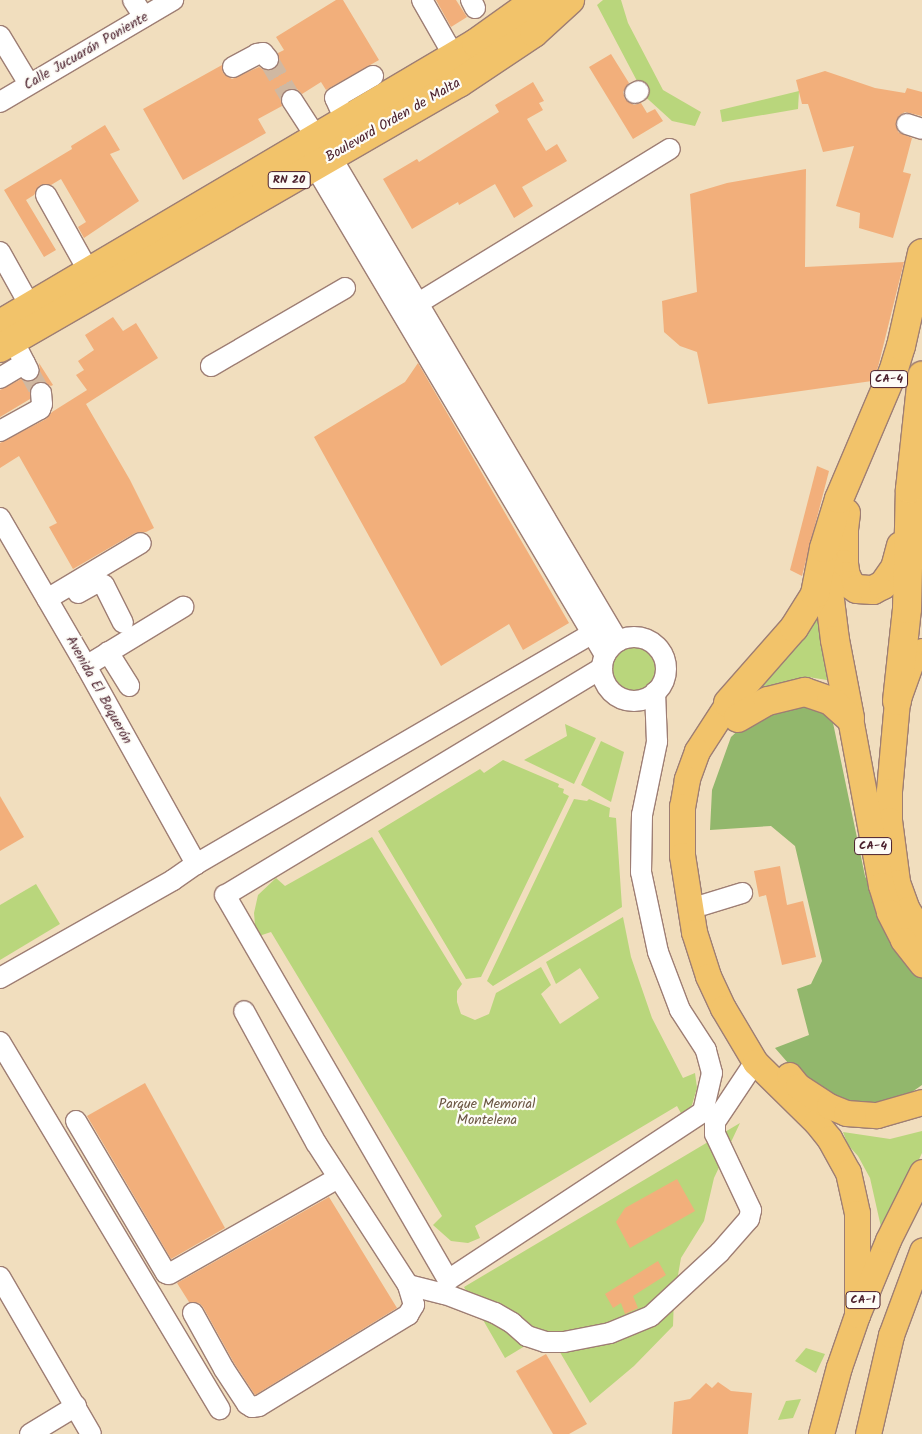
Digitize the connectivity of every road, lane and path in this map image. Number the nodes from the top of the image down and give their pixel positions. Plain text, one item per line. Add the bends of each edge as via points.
1 (133, 0) edge
2 (173, 0) edge
3 (422, 0) edge
4 (536, 0) edge
5 (570, 0) edge
6 (144, 17) junction
7 (0, 36) edge
8 (454, 56) junction
9 (268, 59) dead end
10 (233, 67) dead end
11 (373, 76) dead end
12 (29, 84) junction
13 (292, 100) tunnel mouth
14 (0, 102) edge
15 (345, 120) junction
16 (670, 149) dead end
17 (320, 152) junction
18 (46, 195) dead end
19 (0, 252) edge
20 (922, 254) edge
21 (88, 270) junction
22 (344, 288) dead end
23 (418, 303) junction
24 (30, 306) junction
25 (401, 314) junction
26 (13, 349) edge
27 (211, 366) dead end
28 (922, 376) edge
29 (0, 378) edge
30 (40, 393) dead end
31 (0, 431) edge
32 (861, 446) junction
33 (914, 459) junction
34 (910, 489) junction
35 (839, 499) junction
36 (0, 518) edge
37 (141, 543) dead end
38 (922, 548) edge
39 (49, 603) junction
40 (183, 607) dead end
41 (124, 623) dead end
42 (592, 634) junction
43 (922, 651) edge
44 (108, 652) junction
45 (608, 655) junction
46 (86, 666) junction
47 (130, 686) dead end
48 (656, 692) junction
49 (897, 701) junction
50 (733, 710) junction
51 (850, 718) junction
52 (715, 734) junction
53 (196, 864) junction
54 (742, 892) dead end
55 (703, 905) junction
56 (922, 933) edge
57 (922, 964) edge
58 (0, 978) edge
59 (244, 1012) dead end
60 (0, 1042) edge
61 (755, 1062) junction
62 (793, 1090) junction
63 (922, 1102) edge
64 (822, 1114) junction
65 (76, 1121) dead end
66 (922, 1172) edge
67 (338, 1178) junction
68 (922, 1253) edge
69 (408, 1285) junction
70 (2, 1286) edge
71 (193, 1314) dead end
72 (857, 1316) junction
73 (839, 1367) junction
74 (76, 1406) junction
75 (220, 1409) dead end
76 (30, 1434) edge
77 (91, 1434) edge
78 (808, 1434) edge
79 (821, 1434) edge
80 (868, 1434) edge

1 - 6 street
2 - 6 street, Calle Jucuarán Poniente
3 - 8 street
4 - 8 highway, Boulevard Orden de Malta / RN 20
5 - 17 highway, Boulevard Orden de Malta / RN 20 via 534,33 459,82
6 - 12 street, Calle Jucuarán Poniente
7 - 12 street
8 - 15 highway, Boulevard Orden de Malta / RN 20
9 - 10 street via 262,53 257,54
11 - 15 street via 335,98
12 - 14 street, Calle Jucuarán Poniente
13 - 17 street
15 - 17 highway, Boulevard Orden de Malta / RN 20
16 - 23 street
17 - 21 highway, Boulevard Orden de Malta / RN 20
17 - 23 street
17 - 25 street
17 - 26 highway, Boulevard Orden de Malta / RN 20 via 252,203
18 - 21 street
19 - 24 street
20 - 32 highway, CA-4 via 893,372
21 - 24 highway, Boulevard Orden de Malta / RN 20
22 - 27 street
23 - 25 street
23 - 45 street
24 - 26 highway, Boulevard Orden de Malta / RN 20
25 - 42 street
26 - 29 street
28 - 33 highway, CA-4
30 - 31 street via 40,408
32 - 34 highway via 844,530 846,576 857,589 873,590 882,585 895,568
32 - 35 highway, CA-4
33 - 34 highway, CA-4
33 - 38 main road
34 - 49 highway, CA-4 via 907,609
35 - 50 highway via 824,548 819,580 807,609
35 - 51 highway, CA-4 via 831,539 828,584
36 - 39 street, Avenida El Boquerón
37 - 39 street
39 - 41 street via 100,582
39 - 46 street, Avenida El Boquerón
40 - 44 street
42 - 45 street
42 - 53 street
43 - 49 main road via 911,662
44 - 46 street
44 - 47 street
45 - 48 street via 603,678 608,688 626,700 647,698
45 - 48 street via 627,637 638,636 656,646 666,664 666,674
45 - 48 street via 225,895 448,1280 703,1112 712,1073 706,1050 680,1010 658,952 641,872 642,815 657,742
46 - 53 street, Avenida El Boquerón
49 - 56 main road, CA-4 via 889,791 892,857 907,908
50 - 51 highway via 805,692 831,701
50 - 52 main road
51 - 57 main road, CA-4 via 883,894 903,940
52 - 55 main road via 699,791 695,821
52 - 61 main road via 697,751 687,779 682,806 685,882 694,932 706,969 723,1008
53 - 58 street via 110,923
54 - 55 street
55 - 62 main road via 715,953 744,1013
59 - 67 street
60 - 75 street
61 - 62 main road
61 - 69 street via 715,1122 715,1134 751,1210 749,1219 720,1252 651,1316 610,1333 564,1342 545,1342 527,1336 495,1314 446,1294
62 - 64 main road
63 - 64 main road via 878,1114
64 - 72 main road via 854,1192
65 - 67 street via 169,1274
66 - 72 main road, CA-1 via 888,1240
67 - 69 street
68 - 80 main road, CA-1 via 891,1335
69 - 71 street via 414,1305 408,1315 259,1406 252,1407 224,1369
70 - 74 street
72 - 73 main road, CA-1
73 - 78 street
73 - 79 main road, CA-1
74 - 76 street
74 - 77 street

